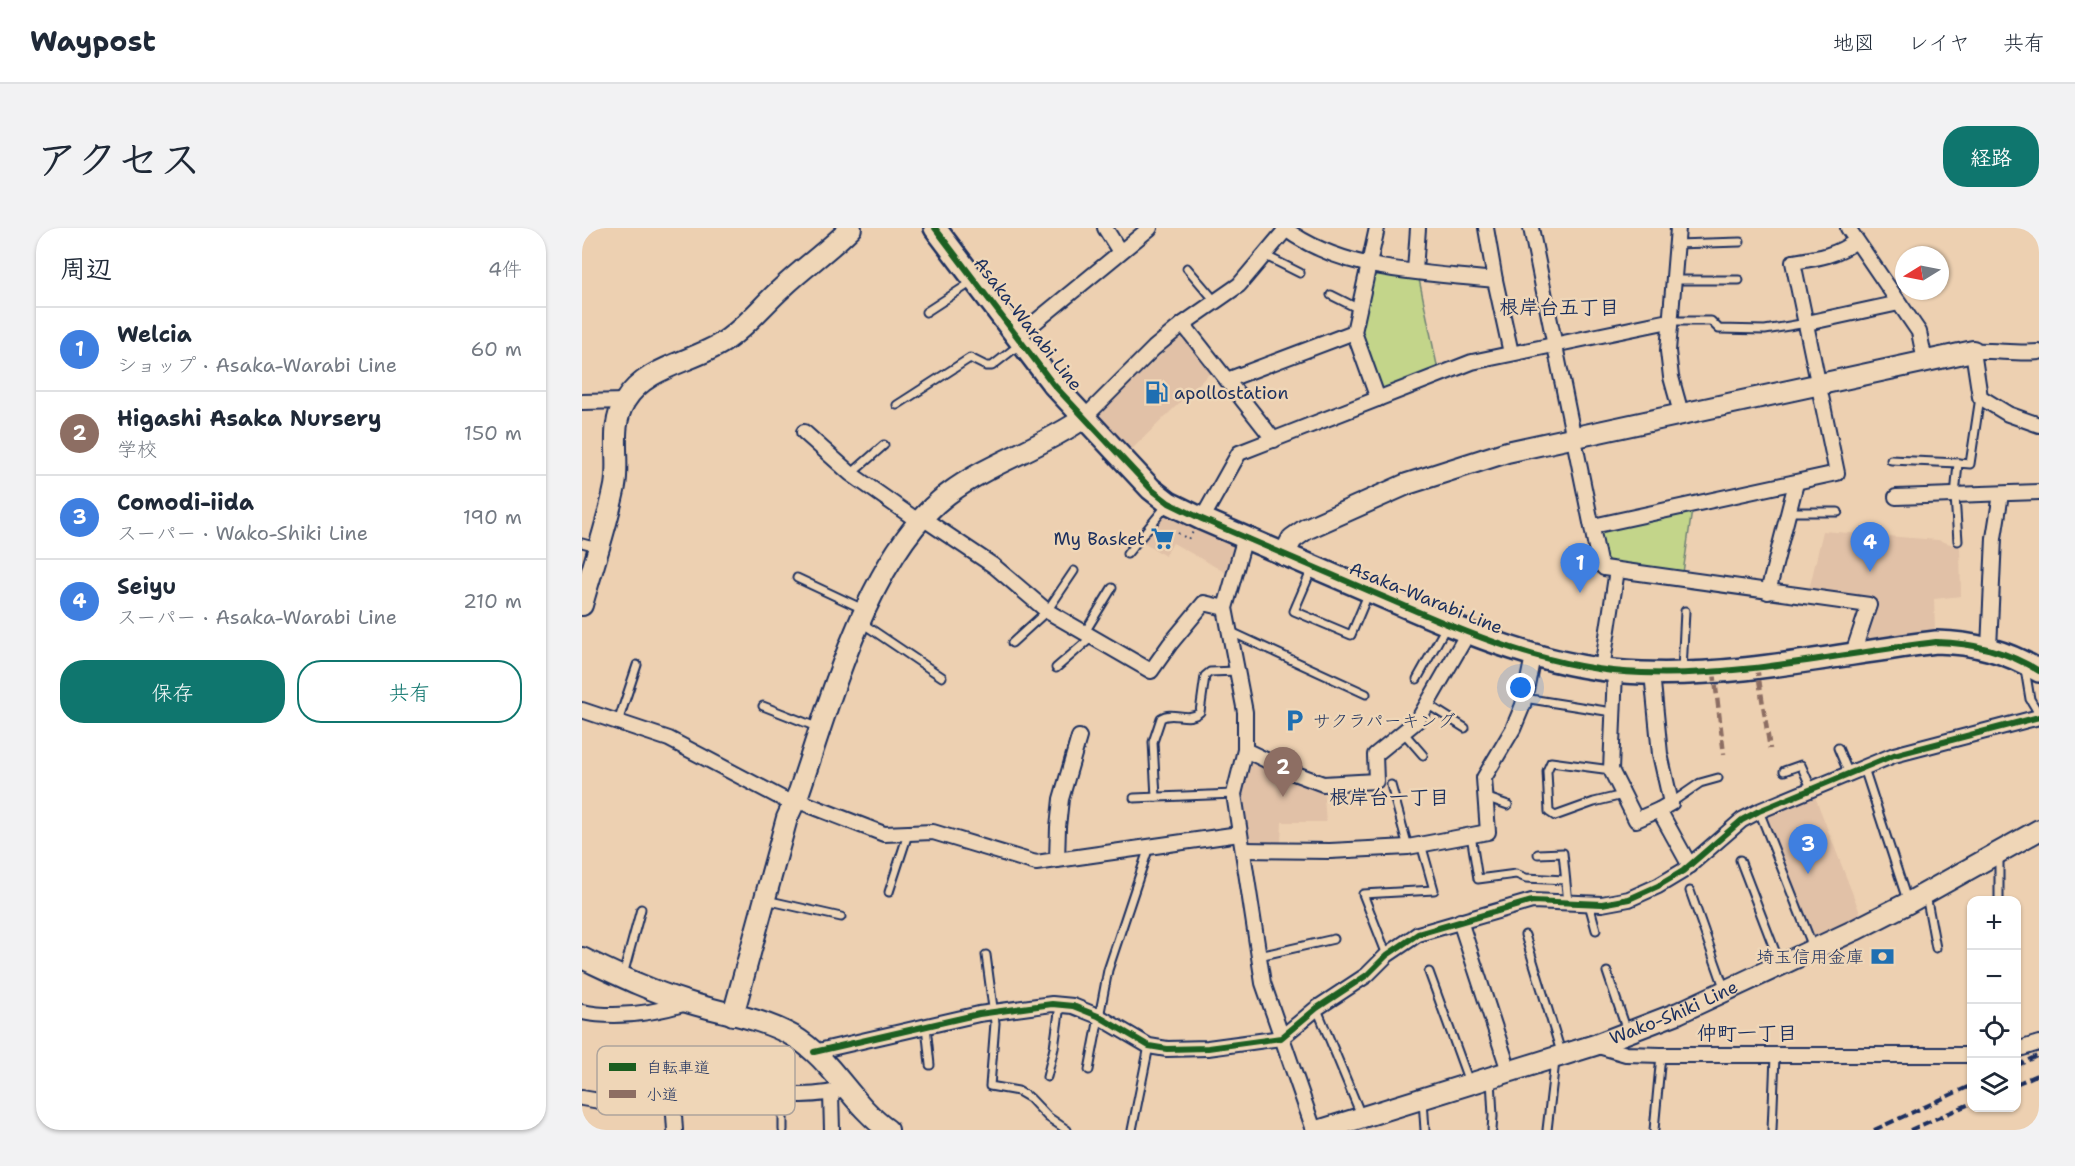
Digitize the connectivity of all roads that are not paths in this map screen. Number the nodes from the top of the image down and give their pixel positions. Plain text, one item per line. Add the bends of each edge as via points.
1 (851, 228) edge
2 (935, 228) edge
3 (1105, 228) edge
4 (1150, 228) edge
5 (1286, 228) edge
6 (1377, 228) edge
7 (1418, 228) edge
8 (1486, 228) edge
9 (1531, 228) edge
10 (1678, 228) edge
11 (1848, 228) edge
12 (1856, 241) junction
13 (1740, 242) dead end
14 (1676, 244) junction
15 (1120, 252) junction
16 (1264, 255) junction
17 (1368, 266) junction
18 (1188, 268) dead end
19 (1415, 271) junction
20 (1300, 273) dead end
21 (975, 280) junction
22 (1495, 280) junction
23 (1673, 280) junction
24 (1738, 280) dead end
25 (1331, 295) dead end
26 (1216, 302) junction
27 (1899, 303) junction
28 (1359, 309) junction
29 (926, 312) dead end
30 (1669, 321) junction
31 (1806, 323) junction
32 (1183, 324) junction
33 (1354, 332) junction
34 (1019, 340) junction
35 (1555, 345) junction
36 (1973, 351) junction
37 (2039, 352) edge
38 (1511, 353) junction
39 (1925, 361) junction
40 (1227, 380) junction
41 (1819, 385) junction
42 (1980, 397) junction
43 (1378, 399) junction
44 (625, 401) junction
45 (582, 402) edge
46 (897, 405) dead end
47 (1681, 413) junction
48 (1084, 418) junction
49 (2039, 425) edge
50 (804, 432) dead end
51 (1574, 436) junction
52 (1274, 441) junction
53 (885, 446) dead end
54 (1891, 460) dead end
55 (1958, 463) junction
56 (851, 474) junction
57 (1796, 483) junction
58 (2039, 492) edge
59 (2001, 494) junction
60 (1955, 496) junction
61 (1896, 497) dead end
62 (1169, 503) junction
63 (1788, 512) junction
64 (1838, 512) dead end
65 (920, 519) junction
66 (1202, 519) junction
67 (1593, 526) junction
68 (1245, 537) junction
69 (1958, 541) dead end
70 (590, 545) edge
71 (1127, 554) dead end
72 (1284, 555) junction
73 (1312, 567) junction
74 (1617, 570) junction
75 (1074, 571) dead end
76 (798, 578) dead end
77 (1112, 588) dead end
78 (1370, 591) junction
79 (1768, 592) junction
80 (583, 595) edge
81 (1225, 608) junction
82 (1047, 611) junction
83 (1685, 611) dead end
84 (862, 616) junction
85 (1448, 625) junction
86 (1229, 631) junction
87 (1468, 633) junction
88 (1088, 635) junction
89 (1012, 643) dead end
90 (1989, 648) junction
91 (1853, 653) junction
92 (1533, 656) junction
93 (637, 665) dead end
94 (2031, 667) edge
95 (1056, 668) dead end
96 (1608, 670) junction
97 (1237, 671) junction
98 (1652, 673) junction
99 (1682, 673) junction
100 (942, 677) dead end
101 (1417, 679) dead end
102 (1366, 694) dead end
103 (1524, 698) junction
104 (1427, 704) junction
105 (763, 706) dead end
106 (582, 710) edge
107 (1612, 712) junction
108 (2039, 715) edge
109 (618, 722) junction
110 (1465, 728) dead end
111 (821, 729) junction
112 (1403, 732) junction
113 (1079, 737) dead end
114 (1838, 748) dead end
115 (1245, 750) junction
116 (1423, 755) dead end
117 (1864, 768) junction
118 (1611, 770) junction
119 (1784, 771) dead end
120 (1849, 774) junction
121 (1718, 778) dead end
122 (1391, 784) dead end
123 (1812, 790) junction
124 (1234, 794) junction
125 (1623, 795) junction
126 (1156, 797) junction
127 (1485, 797) junction
128 (1134, 798) dead end
129 (796, 800) junction
130 (1508, 805) dead end
131 (1665, 806) junction
132 (1760, 811) junction
133 (908, 834) junction
134 (1239, 834) junction
135 (2037, 834) edge
136 (1472, 835) junction
137 (1414, 846) junction
138 (1149, 847) junction
139 (1243, 850) junction
140 (1999, 852) junction
141 (1538, 854) dead end
142 (1058, 860) junction
143 (1740, 860) dead end
144 (1690, 866) junction
145 (1565, 880) junction
146 (1690, 891) dead end
147 (890, 892) dead end
148 (1926, 893) junction
149 (1999, 896) edge
150 (764, 899) junction
151 (1568, 903) junction
152 (1589, 903) junction
153 (1908, 903) junction
154 (641, 909) dead end
155 (841, 917) dead end
156 (1460, 921) junction
157 (1596, 930) dead end
158 (1525, 935) dead end
159 (1334, 939) dead end
160 (1936, 948) dead end
161 (1814, 950) junction
162 (986, 955) dead end
163 (1387, 955) junction
164 (1259, 956) junction
165 (582, 958) edge
166 (1781, 966) junction
167 (1429, 972) dead end
168 (1607, 972) dead end
169 (622, 977) junction
170 (1725, 992) junction
171 (687, 1003) junction
172 (1060, 1005) junction
173 (1317, 1008) junction
174 (993, 1011) junction
175 (582, 1012) edge
176 (733, 1015) junction
177 (1098, 1016) junction
178 (926, 1026) junction
179 (1628, 1033) junction
180 (1281, 1038) junction
181 (2039, 1043) edge
182 (1595, 1045) junction
183 (1149, 1046) junction
184 (2021, 1048) edge
185 (814, 1052) junction
186 (1661, 1055) junction
187 (1967, 1055) edge
188 (1558, 1056) junction
189 (1775, 1056) junction
190 (930, 1065) dead end
191 (1089, 1070) dead end
192 (1499, 1074) junction
193 (1047, 1077) dead end
194 (1469, 1084) junction
195 (839, 1091) junction
196 (795, 1094) edge
197 (582, 1098) edge
198 (1423, 1098) junction
199 (597, 1101) edge
200 (674, 1115) edge
201 (1351, 1123) edge
202 (675, 1130) edge
203 (832, 1130) edge
204 (888, 1130) edge
205 (1066, 1130) edge
206 (1132, 1130) edge
207 (1314, 1130) edge
208 (1321, 1130) edge
209 (1425, 1130) edge
210 (1492, 1130) edge
211 (1547, 1130) edge
212 (1654, 1130) edge
213 (1772, 1130) edge

1 - 44 street via 733,335 651,376
2 - 21 main road, Asaka-Warabi Line
3 - 15 street
4 - 15 street
5 - 16 street
5 - 17 street via 1325,252
6 - 17 street
7 - 19 street
8 - 22 street
9 - 35 street
10 - 14 street
11 - 12 street
12 - 27 street
12 - 31 street via 1829,256 1793,262
13 - 14 lane
14 - 23 street
15 - 34 street
16 - 20 lane
16 - 26 street via 1239,285
17 - 19 street
17 - 28 street
18 - 26 lane
19 - 22 street
21 - 29 lane
21 - 34 main road, Asaka-Warabi Line
22 - 38 street
23 - 24 lane
23 - 30 street
25 - 28 lane
26 - 32 street
27 - 31 street
27 - 39 street via 1919,332
28 - 33 street
30 - 31 lane via 1711,321 1719,329 1765,330
30 - 35 street
30 - 47 street via 1671,377
31 - 41 street
32 - 40 street
32 - 48 street
33 - 40 street
33 - 43 street
34 - 46 lane via 992,366 970,358
34 - 48 main road, Asaka-Warabi Line
35 - 38 street
35 - 51 street
36 - 37 street
36 - 39 street
36 - 42 street
38 - 43 street via 1472,362
39 - 41 street
40 - 52 street
41 - 47 street
41 - 57 street via 1837,473
42 - 49 street via 2008,414
42 - 55 lane via 1970,464
43 - 52 street
44 - 45 street
44 - 70 street via 617,421 615,487
47 - 51 street
48 - 62 main road, Asaka-Warabi Line
48 - 65 street via 969,480
50 - 56 street
51 - 67 street
51 - 72 street via 1478,460 1382,494 1306,529 1292,539
52 - 66 street via 1239,453
53 - 56 lane
54 - 55 lane
55 - 60 lane
56 - 65 street
57 - 63 street
57 - 67 street
58 - 59 street
59 - 60 street
59 - 90 street via 1994,538
60 - 61 street
60 - 69 lane
62 - 66 main road, Asaka-Warabi Line
62 - 71 lane
63 - 64 lane
63 - 79 street
65 - 82 street via 994,566
65 - 84 street via 891,560
66 - 68 main road, Asaka-Warabi Line
67 - 74 street via 1599,561 1604,568
68 - 72 main road, Asaka-Warabi Line
68 - 81 street
70 - 80 street
72 - 73 main road, Asaka-Warabi Line
73 - 78 main road, Asaka-Warabi Line
73 - 78 lane via 1294,611 1352,635
74 - 79 street
74 - 96 street
75 - 82 lane
76 - 84 lane
77 - 88 lane
78 - 85 main road, Asaka-Warabi Line
79 - 91 street via 1869,605
81 - 86 street
81 - 88 street via 1204,603 1151,671
82 - 88 street
82 - 89 lane
83 - 99 lane
84 - 100 lane
84 - 111 street
85 - 87 main road, Asaka-Warabi Line
85 - 101 lane
86 - 97 street
86 - 102 lane
87 - 92 main road, Asaka-Warabi Line
87 - 104 street
88 - 95 lane
90 - 91 main road, Asaka-Warabi Line via 1936,642
90 - 94 main road, Asaka-Warabi Line
91 - 99 main road, Asaka-Warabi Line via 1720,672
92 - 96 main road, Asaka-Warabi Line
92 - 103 street
93 - 109 lane
94 - 108 lane via 2030,699
96 - 98 main road, Asaka-Warabi Line
96 - 107 street
97 - 115 street via 1245,711
97 - 126 lane via 1209,672 1205,676 1200,712 1196,716 1166,714 1161,718 1153,742
98 - 99 main road, Asaka-Warabi Line
98 - 131 street
103 - 107 lane
103 - 127 street via 1513,729 1484,778
104 - 110 lane
104 - 112 street via 1418,720
105 - 111 lane
106 - 109 street
107 - 118 street
108 - 117 street via 1913,748
109 - 129 street via 669,739 787,801
111 - 129 street
112 - 115 street via 1375,755 1377,781 1323,784
112 - 116 lane
113 - 142 street via 1061,799
114 - 120 lane
115 - 124 street
117 - 120 street
117 - 153 lane
118 - 125 street
118 - 125 lane via 1551,762 1547,771 1549,812 1555,816
119 - 123 lane via 1801,765
120 - 123 street
121 - 131 lane via 1700,783
122 - 137 lane
123 - 132 street
124 - 126 lane
124 - 134 street
125 - 131 street via 1636,820
126 - 128 lane
127 - 130 lane
127 - 136 street via 1488,832
129 - 133 street via 884,834
129 - 150 street via 787,818
131 - 144 street
132 - 144 street via 1742,820
132 - 161 lane
133 - 142 street via 933,832 1036,863
133 - 147 lane
134 - 138 street
134 - 139 street
135 - 140 street, Wako-Shiki Line
136 - 137 street
136 - 145 lane via 1478,879 1516,874
137 - 139 street via 1330,851
137 - 163 lane via 1434,890 1363,894
138 - 142 street
138 - 177 lane via 1108,970
139 - 164 street
140 - 148 street, Wako-Shiki Line
140 - 149 lane
141 - 145 lane via 1563,853
143 - 166 lane
144 - 152 street via 1629,899
145 - 151 lane
146 - 170 lane
148 - 153 street, Wako-Shiki Line
148 - 160 lane
150 - 155 lane
150 - 176 street
151 - 152 street
151 - 156 street via 1532,902
152 - 157 lane
153 - 161 street, Wako-Shiki Line
154 - 169 lane
156 - 163 street via 1418,934
156 - 192 street
158 - 188 lane
159 - 164 lane
161 - 166 street, Wako-Shiki Line
162 - 174 lane
163 - 173 street via 1367,975
164 - 180 street via 1263,983
165 - 169 street
166 - 170 street, Wako-Shiki Line
167 - 194 lane
168 - 179 lane
169 - 171 street
170 - 179 street, Wako-Shiki Line
171 - 175 street via 603,1016
171 - 176 street
172 - 174 street
172 - 177 street
172 - 193 lane
173 - 180 street
173 - 201 lane
174 - 178 street
174 - 205 lane via 990,1086 1030,1098
176 - 185 street via 771,1026
177 - 183 street
177 - 191 lane
178 - 185 street
178 - 190 lane
179 - 182 street, Wako-Shiki Line
180 - 183 street via 1208,1048
180 - 207 street
181 - 184 street
182 - 186 street via 1626,1054
182 - 188 street, Wako-Shiki Line
183 - 206 lane
185 - 195 street
186 - 189 street
186 - 212 lane
187 - 189 street
188 - 192 street, Wako-Shiki Line
188 - 211 lane
189 - 213 lane
192 - 194 street, Wako-Shiki Line
192 - 210 lane
194 - 198 street, Wako-Shiki Line
195 - 196 street
195 - 203 street
195 - 204 street
197 - 199 street
198 - 201 street, Wako-Shiki Line
198 - 209 lane
200 - 202 street
201 - 208 street, Wako-Shiki Line

